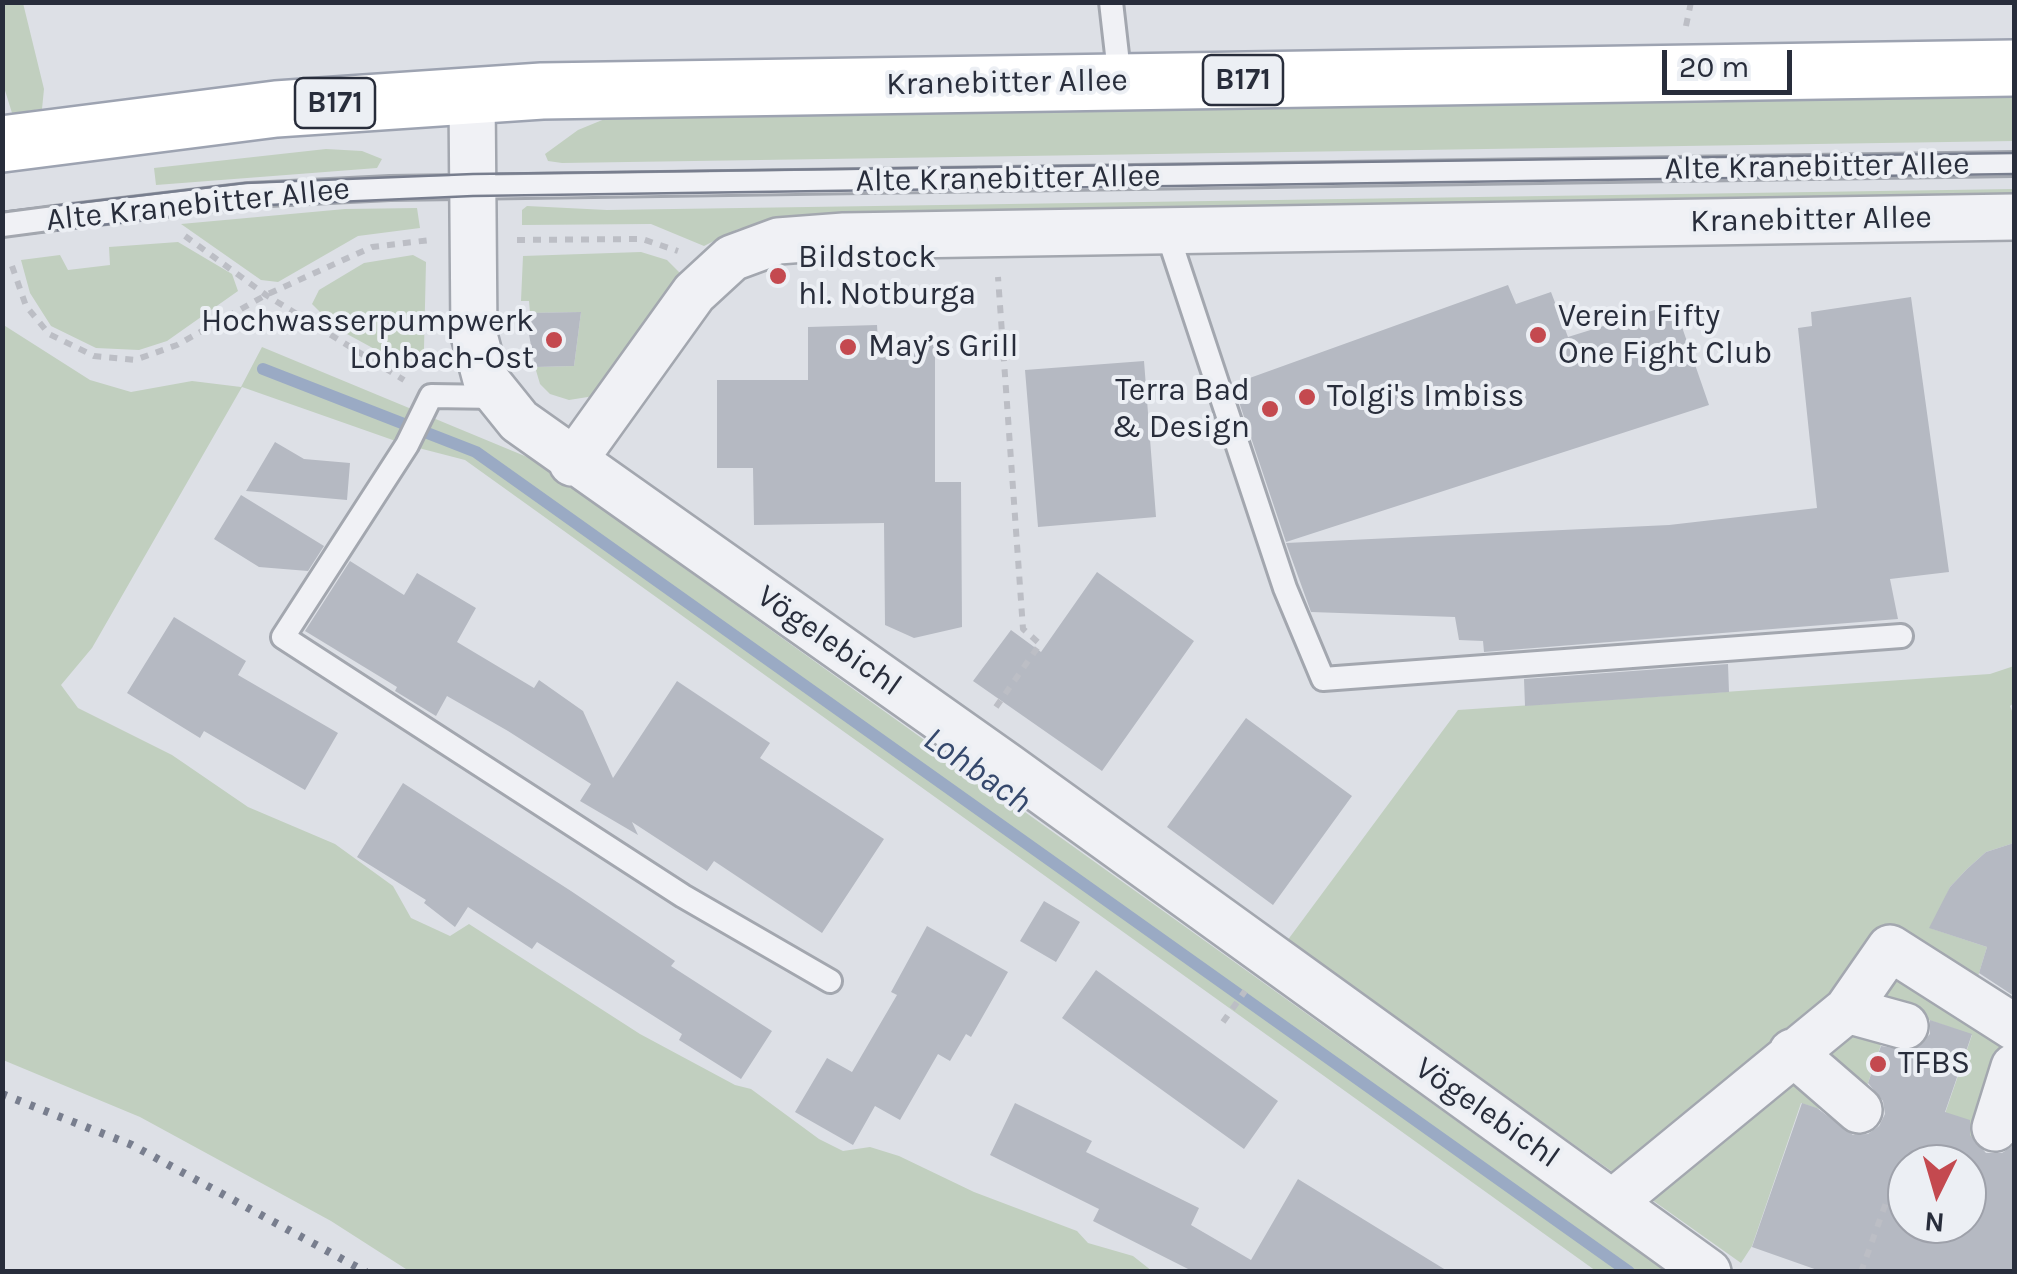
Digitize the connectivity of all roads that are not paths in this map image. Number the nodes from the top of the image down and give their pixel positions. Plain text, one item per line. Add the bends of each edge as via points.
1 (1111, 2) edge
2 (2014, 68) edge
3 (1120, 81) junction
4 (472, 94) junction
5 (24, 142) edge
6 (2014, 164) edge
7 (473, 186) junction
8 (2014, 217) edge
9 (2, 225) edge
10 (1167, 232) junction
11 (498, 397) junction
12 (572, 462) junction
13 (1902, 636) dead end
14 (830, 981) dead end
15 (1847, 1010) junction
16 (1904, 1026) dead end
17 (2014, 1027) edge
18 (1792, 1052) junction
19 (2014, 1068) edge
20 (1858, 1110) dead end
21 (1995, 1128) dead end
22 (1612, 1203) junction
23 (1708, 1272) edge

1 - 3 lane
2 - 3 main road, Kranebitter Allee / B171
3 - 4 main road, Kranebitter Allee / B171
4 - 5 main road, Kranebitter Allee / B171 via 276,109
4 - 7 street, Vögelebichl
6 - 7 lane, Alte Kranebitter Allee
7 - 9 lane, Alte Kranebitter Allee, bridge via 249,195
7 - 11 street, Vögelebichl via 474,335 482,370
8 - 10 street, Kranebitter Allee
10 - 12 street, Kranebitter Allee via 806,237 764,244 732,258 685,304
10 - 13 lane via 1285,588 1323,679
11 - 12 street, Vögelebichl
11 - 14 lane via 431,396 283,637 683,896
12 - 22 street, Vögelebichl
15 - 16 street
15 - 17 street via 1890,948
15 - 18 street
18 - 20 street
18 - 22 street
19 - 21 street
22 - 23 street, Vögelebichl

